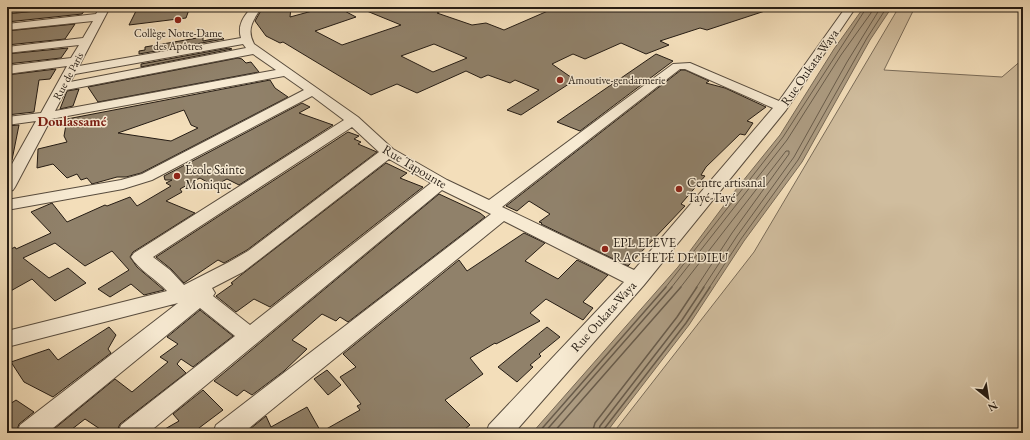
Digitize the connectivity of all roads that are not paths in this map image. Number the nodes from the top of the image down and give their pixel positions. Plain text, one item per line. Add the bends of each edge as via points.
1 (36, 7) edge
2 (257, 7) edge
3 (852, 7) edge
4 (7, 10) edge
5 (102, 12) edge
6 (7, 27) edge
7 (86, 41) junction
8 (251, 45) junction
9 (7, 50) edge
10 (74, 66) junction
11 (7, 70) edge
12 (286, 72) junction
13 (62, 87) junction
14 (312, 91) junction
15 (781, 107) junction
16 (46, 115) junction
17 (353, 120) junction
18 (7, 121) edge
19 (388, 152) junction
20 (441, 183) junction
21 (7, 187) edge
22 (7, 205) edge
23 (497, 211) junction
24 (637, 280) junction
25 (191, 296) junction
26 (250, 338) junction
27 (7, 339) edge
28 (29, 433) edge
29 (130, 433) edge
30 (224, 433) edge
31 (498, 433) edge

1 - 4 street
2 - 8 street via 246,19 244,26
3 - 15 street, Rue Oukata-Waya
5 - 6 street
5 - 7 street, Rue de Paris
7 - 9 street
7 - 10 street, Rue de Paris
8 - 10 street
8 - 12 street, Rue Tapounte
8 - 13 street
10 - 11 street
10 - 13 street, Rue de Paris
12 - 14 street, Rue Tapounte
12 - 16 street via 130,102
13 - 16 street, Rue de Paris
14 - 17 street, Rue Tapounte
14 - 22 street via 147,177 123,184
15 - 23 street via 686,65 677,66
15 - 24 street, Rue Oukata-Waya
16 - 18 street
16 - 21 street, Rue de Paris
17 - 19 street, Rue Tapounte
17 - 25 street via 140,257
19 - 20 street, Rue Tapounte
19 - 25 street via 236,267
20 - 23 street, Rue Tapounte
20 - 26 street
23 - 24 street, Rue Tapounte
23 - 30 street
24 - 31 street, Rue Oukata-Waya
25 - 26 street
25 - 27 street
25 - 28 street
26 - 29 street

